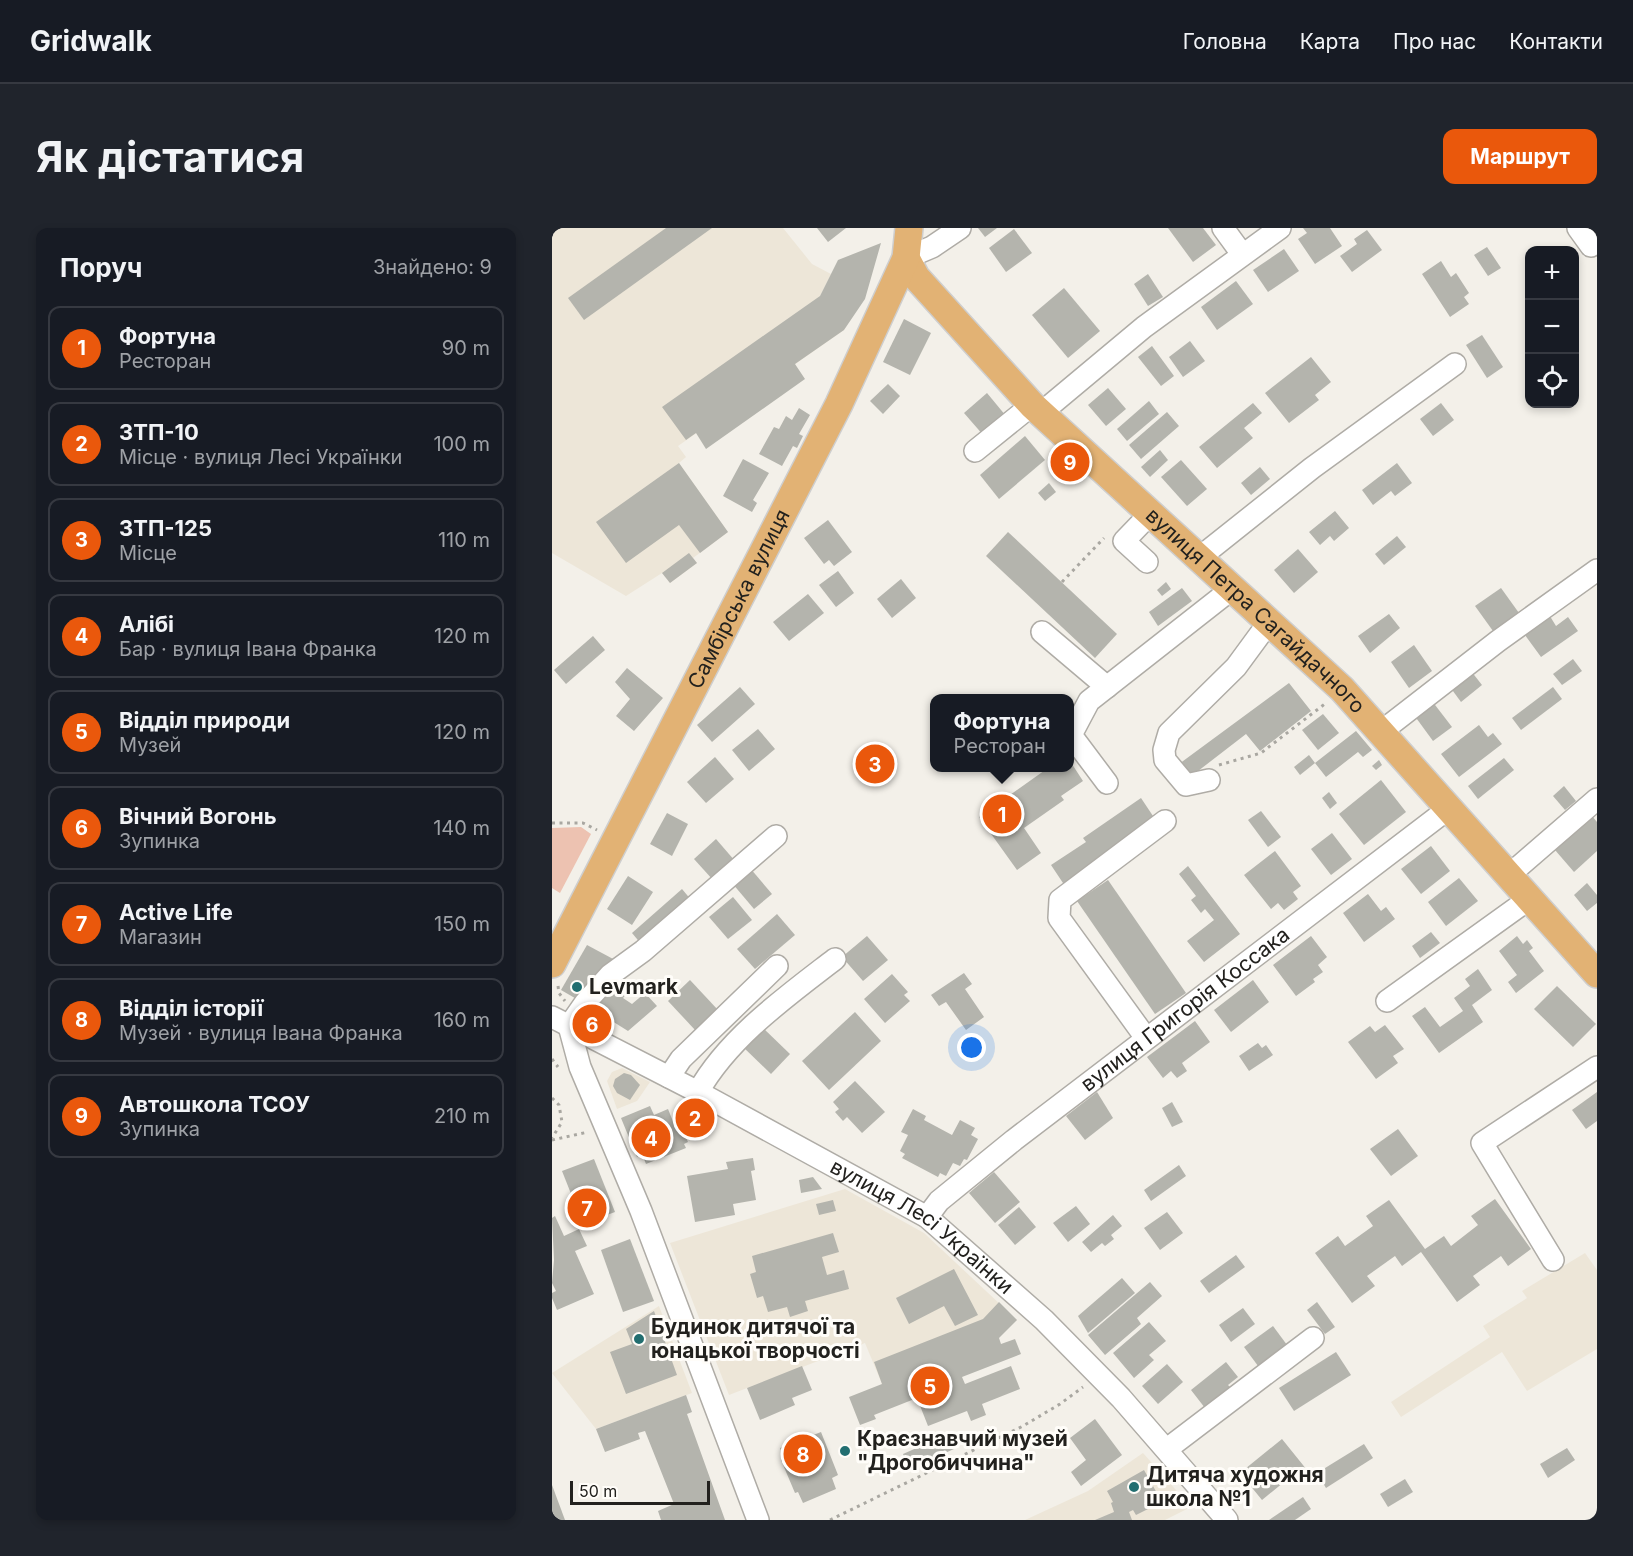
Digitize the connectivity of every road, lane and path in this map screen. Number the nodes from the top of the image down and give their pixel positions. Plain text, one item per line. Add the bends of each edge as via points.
1 (909, 228) edge
2 (960, 228) edge
3 (1223, 228) edge
4 (1280, 228) edge
5 (1578, 228) edge
6 (1595, 247) edge
7 (1242, 255) junction
8 (906, 258) junction
9 (1455, 363) dead end
10 (1036, 409) junction
11 (975, 451) dead end
12 (1151, 513) junction
13 (1107, 534) dead end
14 (1199, 558) junction
15 (1147, 562) dead end
16 (1597, 570) edge
17 (1062, 582) dead end
18 (1233, 588) junction
19 (1269, 622) junction
20 (1041, 632) dead end
21 (1107, 687) junction
22 (1332, 698) dead end
23 (1074, 729) edge
24 (1382, 731) junction
25 (1074, 739) edge
26 (1209, 780) dead end
27 (1107, 783) dead end
28 (1186, 785) junction
29 (1597, 799) edge
30 (1448, 808) junction
31 (1165, 822) dead end
32 (552, 824) edge
33 (601, 833) dead end
34 (776, 836) dead end
35 (1508, 876) junction
36 (1528, 899) junction
37 (835, 959) dead end
38 (552, 964) edge
39 (777, 966) dead end
40 (1597, 974) edge
41 (1387, 1001) dead end
42 (561, 1021) edge
43 (1146, 1038) junction
44 (1597, 1067) edge
45 (669, 1077) junction
46 (698, 1092) junction
47 (552, 1098) edge
48 (595, 1131) dead end
49 (552, 1139) edge
50 (927, 1217) junction
51 (1553, 1260) dead end
52 (1313, 1338) dead end
53 (1098, 1374) junction
54 (1167, 1449) junction
55 (758, 1520) edge
56 (830, 1520) edge
57 (1227, 1520) edge

1 - 8 main road, Самбірська вулиця
2 - 8 street via 932,247
3 - 7 street
4 - 7 street
5 - 6 street
7 - 10 street
8 - 10 main road, вулиця Петра Сагайдачного via 916,277
8 - 38 main road, Самбірська вулиця via 838,404
9 - 14 street via 1312,468
10 - 11 street
10 - 12 main road, вулиця Петра Сагайдачного
12 - 14 main road, вулиця Петра Сагайдачного
12 - 15 street via 1124,541
13 - 17 path
14 - 18 main road, вулиця Петра Сагайдачного
16 - 24 street
18 - 19 main road, вулиця Петра Сагайдачного
18 - 21 street
19 - 24 main road, вулиця Петра Сагайдачного
19 - 28 street via 1223,682 1169,733 1165,760
20 - 21 street
21 - 23 street via 1089,701
22 - 28 path via 1261,753 1208,768
24 - 30 main road, вулиця Петра Сагайдачного
25 - 27 street
26 - 28 street
29 - 35 street
30 - 35 main road, вулиця Петра Сагайдачного
30 - 43 street, вулиця Григорія Коссака
31 - 43 street via 1060,900 1059,918
32 - 33 path via 583,823
34 - 42 street
35 - 36 main road, вулиця Петра Сагайдачного
36 - 40 main road, вулиця Петра Сагайдачного
36 - 41 street
37 - 46 street via 770,1009 708,1074
39 - 45 street via 681,1059
42 - 45 street, вулиця Лесі Українки
42 - 55 street via 641,1211
43 - 50 street, вулиця Григорія Коссака via 939,1201
44 - 51 street via 1482,1143
45 - 46 street, вулиця Лесі Українки
46 - 50 street, вулиця Лесі Українки
47 - 49 path via 559,1105 562,1122
48 - 49 path
50 - 53 street, вулиця Лесі Українки via 1044,1320
52 - 54 street
53 - 54 street, вулиця Лесі Українки
53 - 56 path via 1060,1404 1023,1426
54 - 57 street, вулиця Лесі Українки

